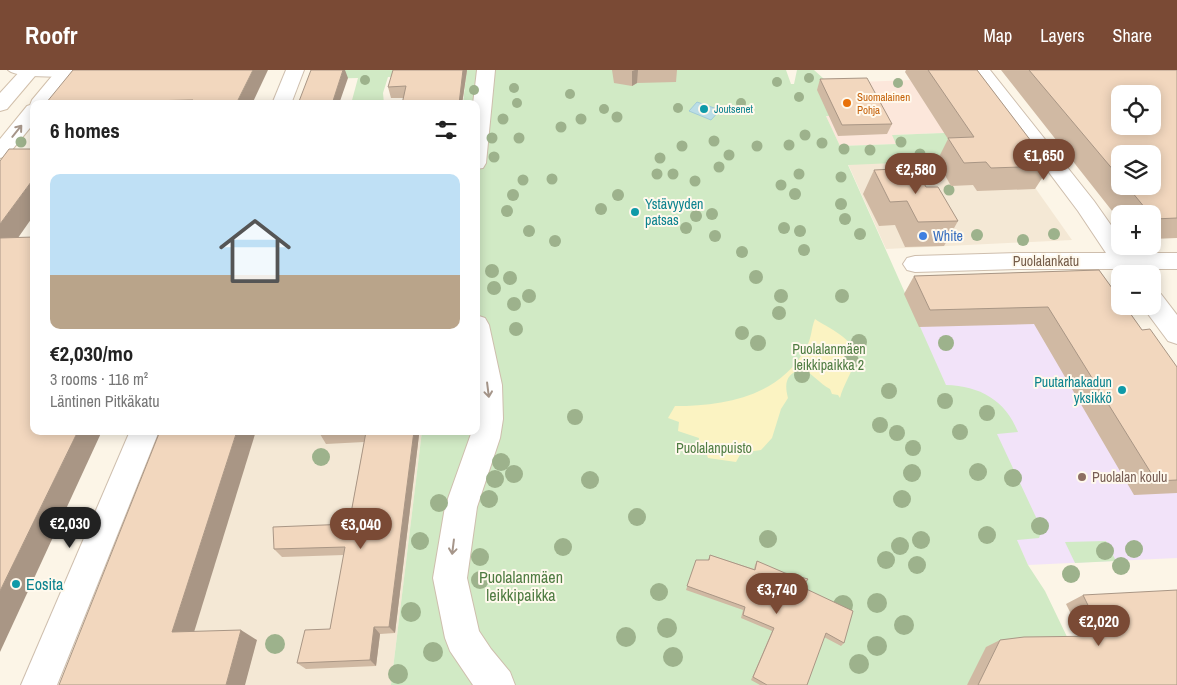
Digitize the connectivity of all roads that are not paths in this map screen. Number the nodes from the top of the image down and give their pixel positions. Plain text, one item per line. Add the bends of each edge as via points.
1 (25, 70) edge
2 (295, 70) edge
3 (486, 70) edge
4 (981, 70) edge
5 (66, 71) edge
6 (107, 72) edge
7 (42, 100) edge
8 (283, 100) edge
9 (0, 105) edge
10 (30, 115) edge
11 (480, 126) edge
12 (0, 152) edge
13 (1177, 261) edge
14 (915, 264) dead end
15 (1126, 265) edge
16 (1149, 265) edge
17 (1111, 267) edge
18 (1161, 313) edge
19 (1177, 334) edge
20 (480, 345) edge
21 (143, 435) edge
22 (39, 685) edge
23 (497, 685) edge

1 - 5 street
1 - 9 street
2 - 8 street
3 - 11 street
4 - 15 street via 1086,206
5 - 6 street
5 - 7 street
12 -> 10 street
13 - 16 street, Puolalankatu
14 - 17 street, Puolalankatu via 1019,261
18 - 19 street
20 -> 23 street via 488,385 489,419 460,507 450,578 463,638
21 - 22 street

